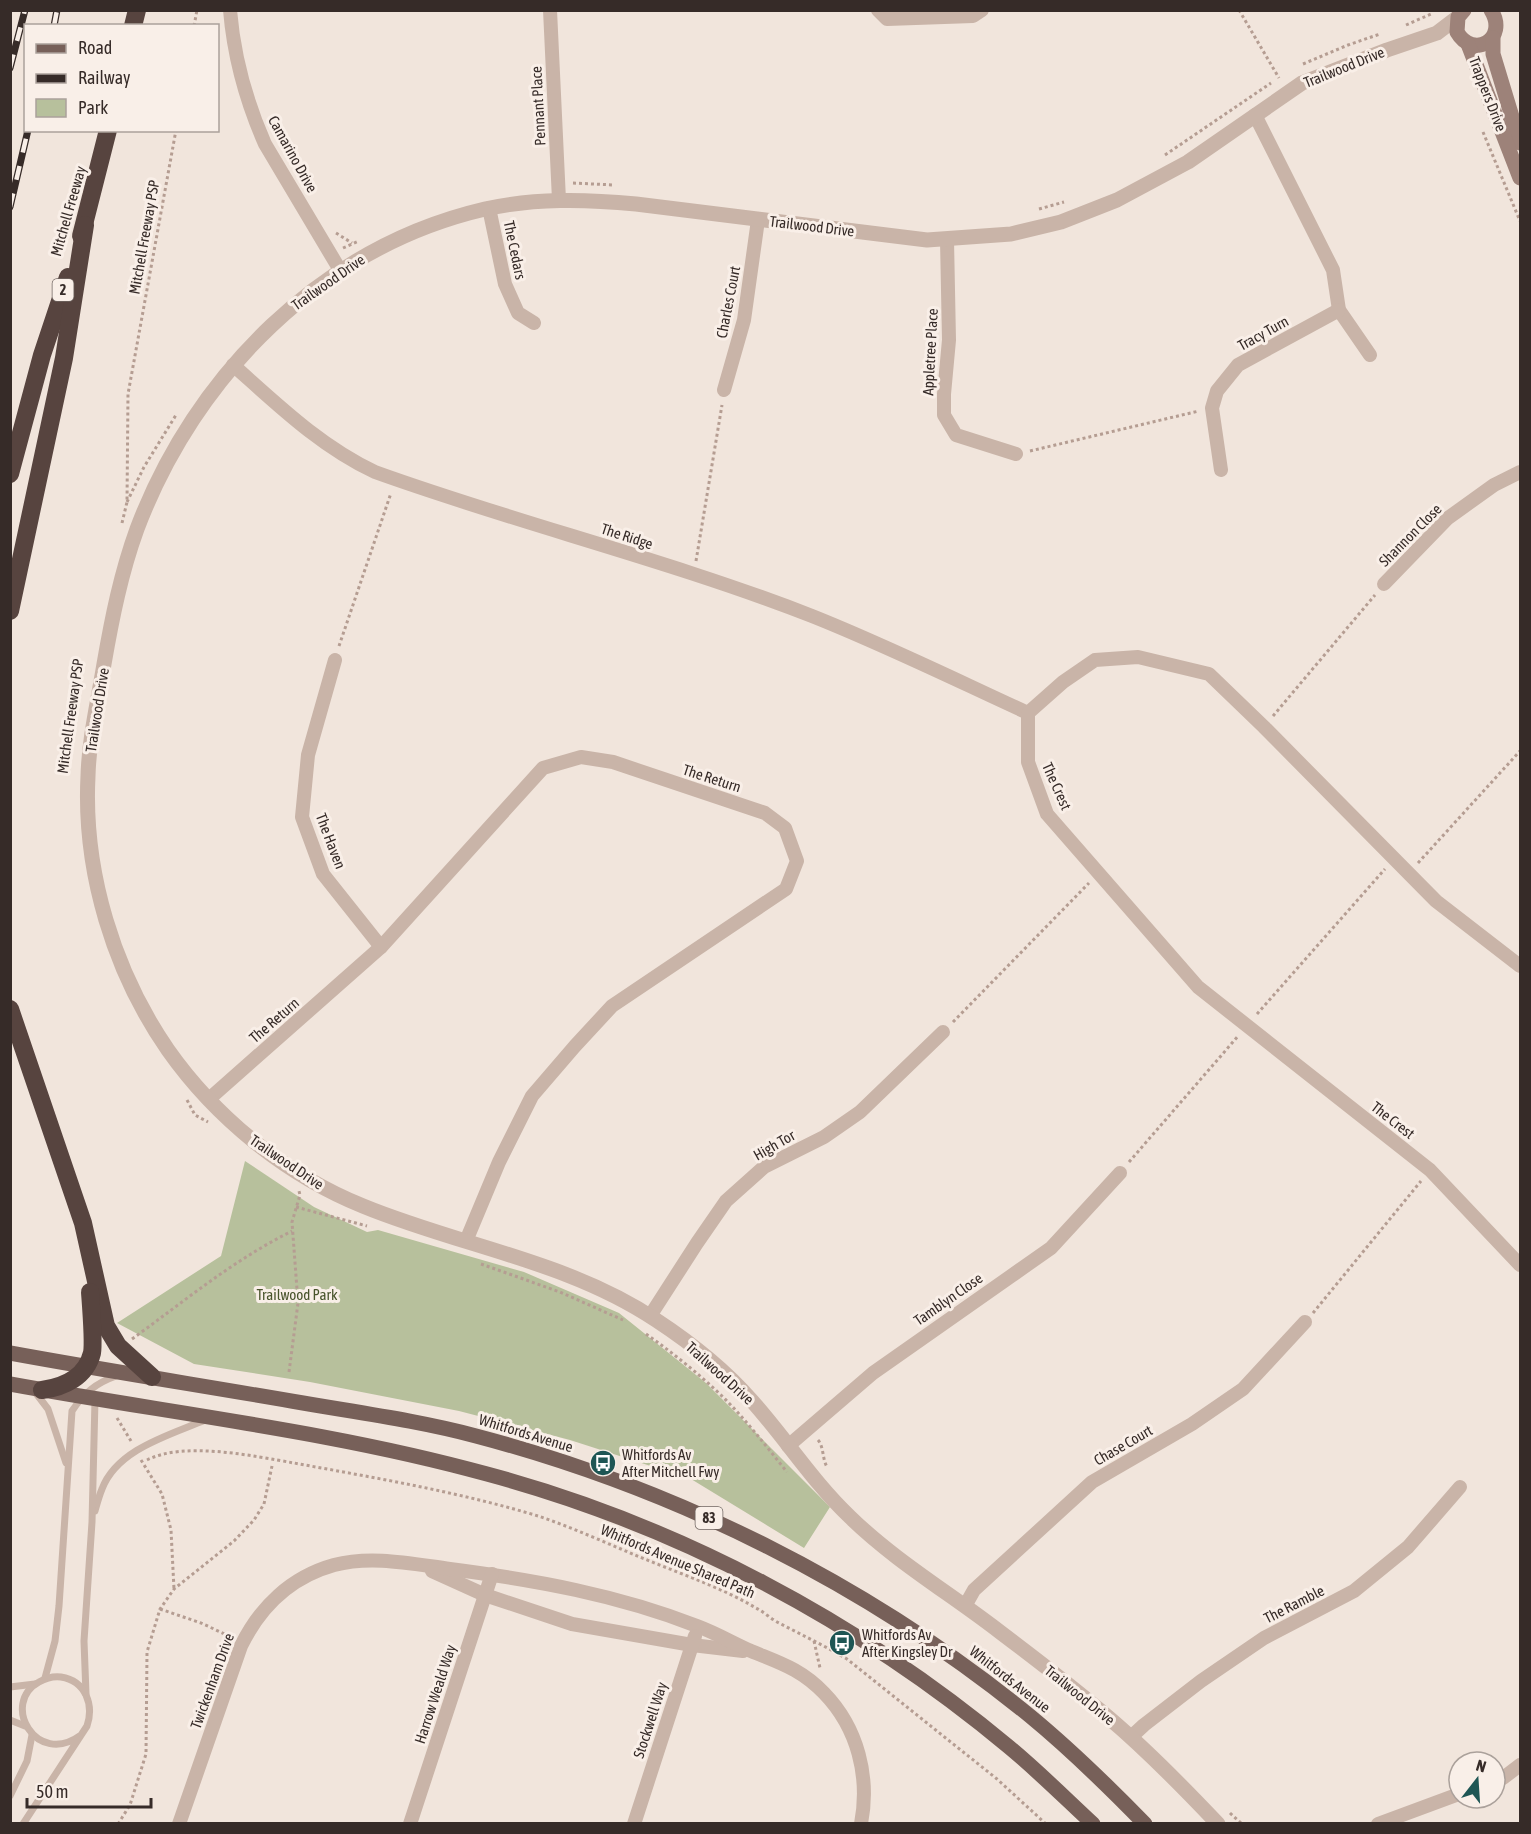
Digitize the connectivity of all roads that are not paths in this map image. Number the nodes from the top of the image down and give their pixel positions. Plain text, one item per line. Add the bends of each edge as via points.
1 (230, 10) edge
2 (550, 10) edge
3 (879, 10) edge
4 (982, 10) edge
5 (1491, 10) edge
6 (1461, 14) edge
7 (1437, 33) junction
8 (1492, 38) junction
9 (1465, 41) junction
10 (1255, 115) junction
11 (108, 132) edge
12 (1521, 143) edge
13 (1521, 178) edge
14 (559, 200) junction
15 (489, 208) junction
16 (758, 220) junction
17 (85, 225) junction
18 (947, 240) junction
19 (340, 270) junction
20 (1340, 310) junction
21 (534, 323) dead end
22 (1370, 355) dead end
23 (233, 365) junction
24 (724, 390) road end
25 (1016, 454) road end
26 (1221, 470) dead end
27 (1521, 472) edge
28 (10, 474) edge
29 (1384, 584) road end
30 (10, 612) edge
31 (335, 660) road end
32 (1028, 713) junction
33 (381, 947) junction
34 (1521, 966) edge
35 (10, 1009) edge
36 (943, 1032) road end
37 (210, 1099) junction
38 (1120, 1173) dead end
39 (466, 1241) junction
40 (90, 1251) junction
41 (1521, 1265) edge
42 (650, 1316) junction
43 (1305, 1322) road end
44 (10, 1353) edge
45 (152, 1377) junction
46 (88, 1382) junction
47 (10, 1384) edge
48 (37, 1389) junction
49 (210, 1418) junction
50 (788, 1446) junction
51 (67, 1468) junction
52 (1460, 1487) dead end
53 (92, 1522) junction
54 (416, 1564) junction
55 (492, 1574) junction
56 (485, 1595) junction
57 (965, 1606) junction
58 (698, 1626) junction
59 (692, 1645) junction
60 (753, 1652) junction
61 (45, 1678) junction
62 (34, 1684) junction
63 (10, 1687) edge
64 (86, 1694) junction
65 (10, 1720) edge
66 (26, 1726) junction
67 (32, 1735) junction
68 (81, 1735) junction
69 (1131, 1737) junction
70 (1521, 1765) edge
71 (1507, 1775) edge
72 (10, 1796) edge
73 (1447, 1798) edge
74 (24, 1824) edge
75 (179, 1824) edge
76 (410, 1824) edge
77 (634, 1824) edge
78 (861, 1824) edge
79 (1093, 1824) edge
80 (1145, 1824) edge
81 (1218, 1824) edge
82 (1378, 1824) edge

1 - 19 street, Camarino Drive via 238,70 265,144
2 - 14 street, Pennant Place
3 - 4 street via 887,19 973,16
5 - 8 main road, Trappers Drive via 1496,23
6 - 7 street, Trailwood Drive
6 - 9 main road, Trappers Drive via 1457,32
7 - 9 street
7 - 10 street, Trailwood Drive via 1302,83
8 - 9 main road via 1477,46
8 - 12 main road, Trappers Drive via 1493,54
9 - 13 main road, Trappers Drive
10 - 18 street, Trailwood Drive via 1188,162 1117,200 1061,222 1011,234
10 - 20 street via 1333,270
11 - 17 highway, Mitchell Freeway / 2
14 - 15 street, Trailwood Drive
14 - 16 street, Trailwood Drive via 598,200
15 - 19 street, Trailwood Drive via 421,228
15 - 21 street, The Cedars via 505,285 518,313
16 - 18 street, Trailwood Drive
16 - 24 street, Charles Court via 744,320
17 - 28 highway, Mitchell Freeway / 2 via 42,354
17 - 30 highway via 64,358
18 - 25 street, Appletree Place via 949,340 944,415 956,435
19 - 23 street, Trailwood Drive via 284,313
20 - 22 street
20 - 26 street, Tracy Turn via 1238,366 1217,391 1212,408
23 - 32 street, The Ridge via 319,440 356,463 396,480 812,616
23 - 37 street, Trailwood Drive via 167,462 135,533 114,608 88,772 87,817 93,865 114,943 147,1017 186,1074
27 - 29 street, Shannon Close via 1494,484 1448,518
31 - 33 street, The Haven via 308,756 302,817 323,874
32 - 34 street via 1095,660 1138,657 1209,674 1436,901
32 - 41 street, The Crest via 1028,762 1047,814 1198,987 1430,1170
33 - 37 street, The Return
33 - 39 street, The Return via 543,768 581,757 613,762 765,813 785,828 796,861 786,889 612,1006 575,1046 532,1096
35 - 40 highway via 74,1191
36 - 42 street, High Tor via 860,1112 824,1137 764,1167 726,1201
37 - 39 street, Trailwood Drive via 261,1146 310,1180 362,1206
38 - 50 street, Tamblyn Close via 1051,1248 873,1373
39 - 42 street, Trailwood Drive via 575,1278
40 - 45 highway via 106,1326 118,1346
40 - 46 highway
42 - 50 street, Trailwood Drive via 735,1382
43 - 57 street, Chase Court via 1243,1389 1192,1424 1092,1482 974,1590
44 - 46 main road, Whitfords Avenue / 83 via 49,1360
45 - 46 main road, Whitfords Avenue / 83 via 133,1374
45 - 80 main road, Whitfords Avenue / 83 via 475,1436 582,1469 747,1535 928,1641 1031,1717
46 - 48 highway via 72,1381 58,1388
46 - 49 main road, Whitfords Avenue / 83
46 - 51 lane via 72,1411
46 - 53 lane via 96,1415
47 - 48 main road
48 - 51 lane via 48,1409
49 - 53 lane via 141,1447 118,1465 102,1486
49 - 79 main road, Whitfords Avenue / 83 via 487,1473 682,1543 818,1614 918,1678 1010,1747
50 - 57 street, Trailwood Drive via 848,1516
51 - 61 lane via 59,1606
52 - 69 street, The Ramble via 1408,1547 1354,1591 1264,1638 1201,1681
53 - 64 lane via 84,1641
54 - 55 street, Twickenham Drive
54 - 56 street, Twickenham Drive
54 - 75 street, Twickenham Drive via 371,1560 332,1565 297,1581 267,1606 241,1646
55 - 56 street, Harrow Weald Way
55 - 58 street, Twickenham Drive via 619,1599
56 - 59 street, Twickenham Drive via 572,1624
56 - 76 street, Harrow Weald Way
57 - 69 street, Trailwood Drive
58 - 59 street, Stockwell Way
58 - 60 street, Twickenham Drive
59 - 60 street, Twickenham Drive
59 - 77 street, Stockwell Way
60 - 78 street, Twickenham Drive via 792,1668 825,1694 838,1710 857,1748 862,1768
61 - 62 lane
61 - 64 lane via 72,1680
62 - 63 lane
62 - 66 lane via 23,1704
64 - 68 lane via 91,1715
65 - 66 lane
66 - 67 lane
67 - 68 lane via 51,1745 62,1745
67 - 72 lane via 27,1761
68 - 74 lane
69 - 81 street, Trailwood Drive
70 - 71 street
73 - 82 street

